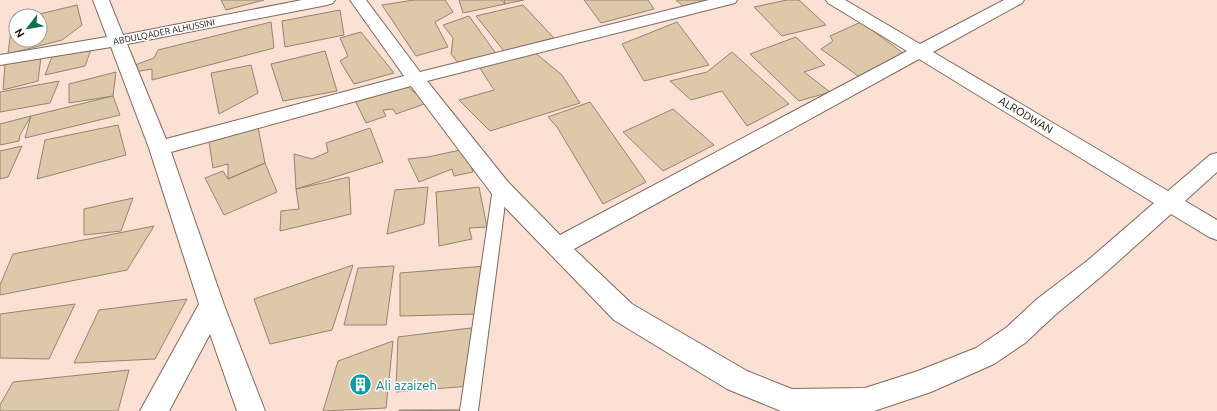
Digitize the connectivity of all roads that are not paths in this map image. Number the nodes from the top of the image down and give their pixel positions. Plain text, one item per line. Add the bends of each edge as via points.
1 (101, 0) edge
2 (327, 0) edge
3 (358, 0) edge
4 (729, 0) edge
5 (834, 0) edge
6 (1016, 0) edge
7 (117, 41) junction
8 (921, 52) junction
9 (0, 60) edge
10 (415, 78) junction
11 (159, 148) junction
12 (1217, 160) edge
13 (500, 188) junction
14 (1169, 201) junction
15 (1217, 231) edge
16 (557, 247) junction
17 (212, 305) junction
18 (154, 411) edge
19 (251, 411) edge
20 (469, 411) edge

1 - 7 street
2 - 7 street, ABDULQADER ALHUSSINI
3 - 10 street
4 - 10 street
5 - 8 street, ALRODWAN
6 - 8 street
7 - 9 street, ABDULQADER ALHUSSINI
7 - 11 street
8 - 14 street, ALRODWAN
8 - 16 street
10 - 11 street
10 - 13 street
11 - 17 street
12 - 14 street
13 - 16 street
13 - 20 lane
14 - 15 street, ALRODWAN
14 - 16 street via 1016,335 985,356 921,383 865,401 792,402 738,380 623,312
17 - 18 street
17 - 19 street

